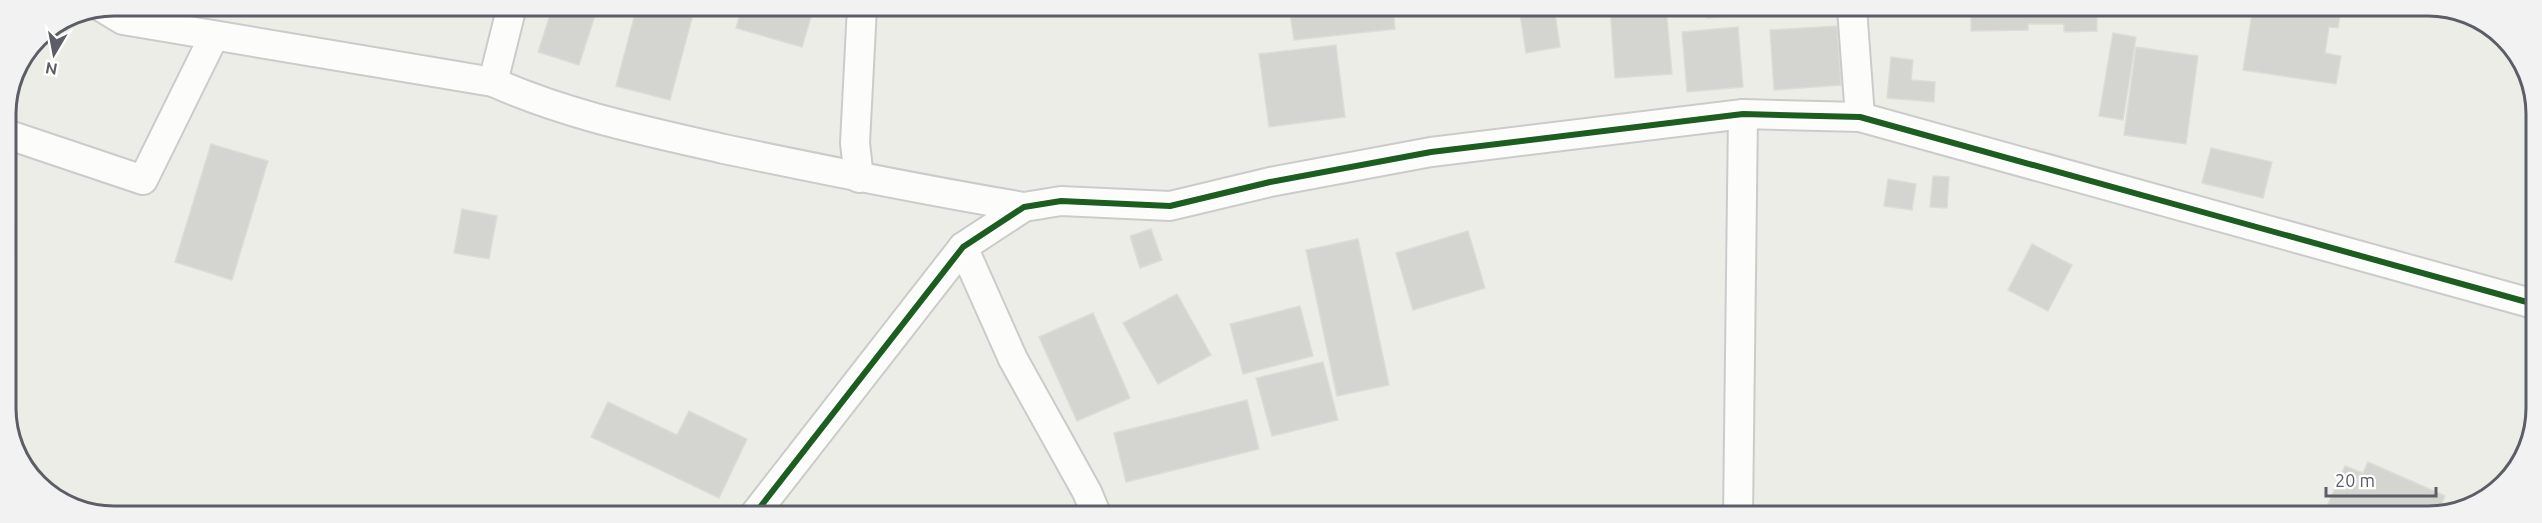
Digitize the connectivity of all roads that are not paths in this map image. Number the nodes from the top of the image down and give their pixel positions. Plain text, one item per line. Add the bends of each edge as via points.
1 (116, 16) edge
2 (510, 16) edge
3 (862, 16) edge
4 (1853, 16) edge
5 (214, 36) junction
6 (493, 82) junction
7 (1743, 114) junction
8 (1860, 117) junction
9 (17, 138) edge
10 (859, 178) junction
11 (1024, 207) junction
12 (963, 247) junction
13 (2526, 302) edge
14 (761, 507) edge
15 (1093, 507) edge
16 (1738, 507) edge

1 - 5 street
2 - 6 street
3 - 10 street via 855,143
4 - 8 street
5 - 6 street
5 - 9 street via 143,180
6 - 10 street via 535,101 610,124
7 - 8 street
7 - 11 street via 1431,152 1270,182 1170,206 1061,201
7 - 16 street
8 - 13 street
10 - 11 street
11 - 12 street
12 - 14 street
12 - 15 street via 1014,359

